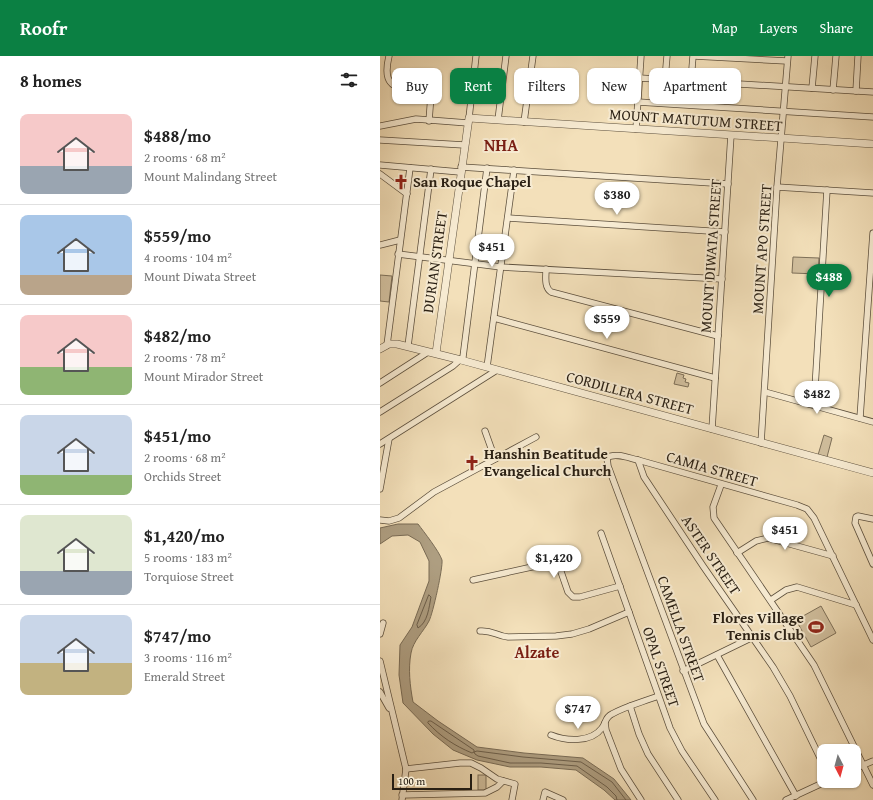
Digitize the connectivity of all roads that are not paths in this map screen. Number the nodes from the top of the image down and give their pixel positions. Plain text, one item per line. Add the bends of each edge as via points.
1 (390, 56) edge
2 (476, 56) edge
3 (506, 56) edge
4 (533, 56) edge
5 (641, 56) edge
6 (667, 56) edge
7 (694, 56) edge
8 (815, 56) edge
9 (836, 56) edge
10 (858, 56) edge
11 (788, 59) edge
12 (640, 68) edge
13 (666, 68) edge
14 (693, 68) edge
15 (392, 84) edge
16 (741, 84) edge
17 (786, 87) junction
18 (812, 88) junction
19 (833, 90) junction
20 (856, 91) junction
21 (873, 92) edge
22 (641, 102) edge
23 (430, 104) edge
24 (638, 104) edge
25 (784, 112) junction
26 (873, 116) edge
27 (498, 120) junction
28 (429, 121) junction
29 (468, 121) junction
30 (524, 122) junction
31 (380, 126) edge
32 (636, 129) junction
33 (731, 135) junction
34 (781, 138) junction
35 (380, 140) edge
36 (873, 144) edge
37 (464, 145) junction
38 (380, 165) edge
39 (410, 168) junction
40 (487, 168) junction
41 (431, 169) junction
42 (460, 169) junction
43 (514, 170) junction
44 (380, 174) edge
45 (728, 184) junction
46 (777, 187) junction
47 (827, 190) junction
48 (873, 193) edge
49 (407, 194) junction
50 (508, 218) junction
51 (725, 232) junction
52 (873, 233) edge
53 (400, 240) junction
54 (380, 245) edge
55 (398, 254) junction
56 (420, 257) junction
57 (448, 261) junction
58 (475, 264) junction
59 (501, 267) junction
60 (546, 269) junction
61 (722, 279) junction
62 (494, 318) junction
63 (718, 336) junction
64 (387, 345) junction
65 (408, 346) junction
66 (380, 349) edge
67 (432, 353) junction
68 (461, 360) junction
69 (487, 367) junction
70 (496, 370) junction
71 (715, 378) junction
72 (380, 383) edge
73 (765, 392) junction
74 (814, 405) junction
75 (380, 412) edge
76 (860, 418) junction
77 (873, 422) edge
78 (712, 429) junction
79 (485, 431) dead end
80 (536, 437) dead end
81 (388, 439) junction
82 (761, 443) junction
83 (380, 444) edge
84 (609, 456) joint
85 (495, 459) junction
86 (638, 460) junction
87 (873, 474) edge
88 (721, 485) junction
89 (380, 489) edge
90 (873, 519) edge
91 (380, 520) edge
92 (601, 533) dead end
93 (737, 553) junction
94 (833, 556) junction
95 (873, 564) edge
96 (473, 580) dead end
97 (620, 586) junction
98 (770, 600) junction
99 (856, 605) junction
100 (629, 612) junction
101 (383, 623) dead end
102 (480, 631) dead end
103 (380, 634) edge
104 (753, 637) junction
105 (873, 640) edge
106 (717, 655) junction
107 (380, 661) edge
108 (683, 671) junction
109 (380, 692) edge
110 (658, 696) junction
111 (630, 706) junction
112 (393, 715) junction
113 (605, 722) junction
114 (551, 735) dead end
115 (817, 752) edge
116 (873, 760) edge
117 (864, 764) junction
118 (861, 766) edge
119 (406, 768) junction
120 (503, 781) junction
121 (873, 785) edge
122 (817, 786) edge
123 (796, 796) junction
124 (402, 798) edge
125 (713, 799) edge
126 (512, 800) edge
127 (543, 800) edge
128 (563, 800) edge
129 (641, 800) edge
130 (678, 800) edge
131 (753, 800) edge
132 (786, 800) edge

1 - 15 street via 387,78
2 - 29 street, DURIAN STREET
3 - 27 street
4 - 30 street
5 - 12 street
6 - 13 street
7 - 11 street
7 - 14 street
8 - 18 street
9 - 19 street
10 - 20 street
11 - 17 street, MOUNT APO STREET
16 - 17 street
17 - 18 street
17 - 25 street, MOUNT APO STREET
18 - 19 street
19 - 20 street
20 - 21 street
22 - 25 street
23 - 28 street
24 - 32 street
25 - 26 street
25 - 34 street, MOUNT APO STREET
27 - 29 street, MOUNT MATUTUM STREET
27 - 30 street, MOUNT MATUTUM STREET
28 - 29 street, MOUNT MATUTUM STREET
28 - 31 street, MOUNT MATUTUM STREET via 411,119
29 - 37 street, DURIAN STREET
30 - 32 street, MOUNT MATUTUM STREET
32 - 33 street, MOUNT MATUTUM STREET
33 - 34 street, MOUNT MATUTUM STREET
33 - 45 street, MOUNT DIWATA STREET
34 - 36 street, MOUNT MATUTUM STREET
34 - 46 street, MOUNT APO STREET
35 - 37 street
37 - 42 street, DURIAN STREET
38 - 39 street
39 - 41 street
39 - 49 street
40 - 42 street
40 - 43 street
40 - 58 street
41 - 42 street
41 - 56 street
42 - 57 street, DURIAN STREET
43 - 45 street
43 - 50 street
44 - 49 street
45 - 51 street, MOUNT DIWATA STREET
46 - 47 street
46 - 73 street, MOUNT APO STREET
47 - 48 street
47 - 74 street
49 - 53 street
50 - 51 street
50 - 59 street
51 - 61 street, MOUNT DIWATA STREET
52 - 76 street
53 - 54 street
53 - 55 street
55 - 56 street
55 - 64 street
56 - 57 street
56 - 65 street
57 - 58 street
57 - 67 street, DURIAN STREET
58 - 59 street
58 - 68 street via 465,350
59 - 60 street
59 - 62 street
60 - 61 street
60 - 63 street via 546,285 551,292
61 - 63 street, MOUNT DIWATA STREET
62 - 69 street
62 - 71 street
63 - 71 street, MOUNT DIWATA STREET
64 - 65 street, CORDILLERA STREET
64 - 66 street
65 - 67 street, CORDILLERA STREET
67 - 68 street, CORDILLERA STREET
67 - 72 street
68 - 69 street, CORDILLERA STREET
68 - 75 street
69 - 70 street, CORDILLERA STREET
70 - 78 street, CORDILLERA STREET
70 - 81 street
71 - 78 street, MOUNT DIWATA STREET
73 - 74 street
73 - 82 street, MOUNT APO STREET
74 - 76 street
76 - 77 street
78 - 82 street, CORDILLERA STREET
79 - 85 street
80 - 85 street
81 - 83 street
81 - 89 street
82 - 87 street, CORDILLERA STREET
84 - 86 street, CAMIA STREET
84 - 108 street, CAMELLA STREET via 608,466
85 - 91 street via 434,492 399,518
86 - 88 street, CAMIA STREET
86 - 104 street, ASTER STREET via 644,477
88 - 93 street via 713,514
88 - 94 street, CAMIA STREET via 807,509
90 - 95 street via 858,516 855,523
92 - 97 street, OPAL STREET
93 - 94 street via 756,541 768,538
93 - 98 street
94 - 99 street
96 - 97 street via 550,563 559,566 568,592 573,598
97 - 100 street, OPAL STREET
98 - 99 street via 786,590 797,587
98 - 117 street via 814,665
99 - 105 street
100 - 102 street via 581,632 564,635 504,636 490,631
100 - 110 street, OPAL STREET
101 - 103 street
104 - 106 street
104 - 115 street, ASTER STREET via 787,690
106 - 108 street
106 - 123 street
107 - 112 street
108 - 131 street, CAMELLA STREET via 704,724
109 - 112 street
110 - 111 street
110 - 125 street, OPAL STREET via 675,739
111 - 113 street via 612,713
111 - 130 street via 648,754
112 - 119 street
113 - 114 street via 598,733 586,739 558,738
113 - 129 street via 621,769
116 - 117 street
117 - 118 street
117 - 121 street
119 - 120 street via 471,764
119 - 124 street
120 - 124 street via 485,793
120 - 126 street via 515,784
122 - 123 street
123 - 132 street
127 - 128 street via 545,792

